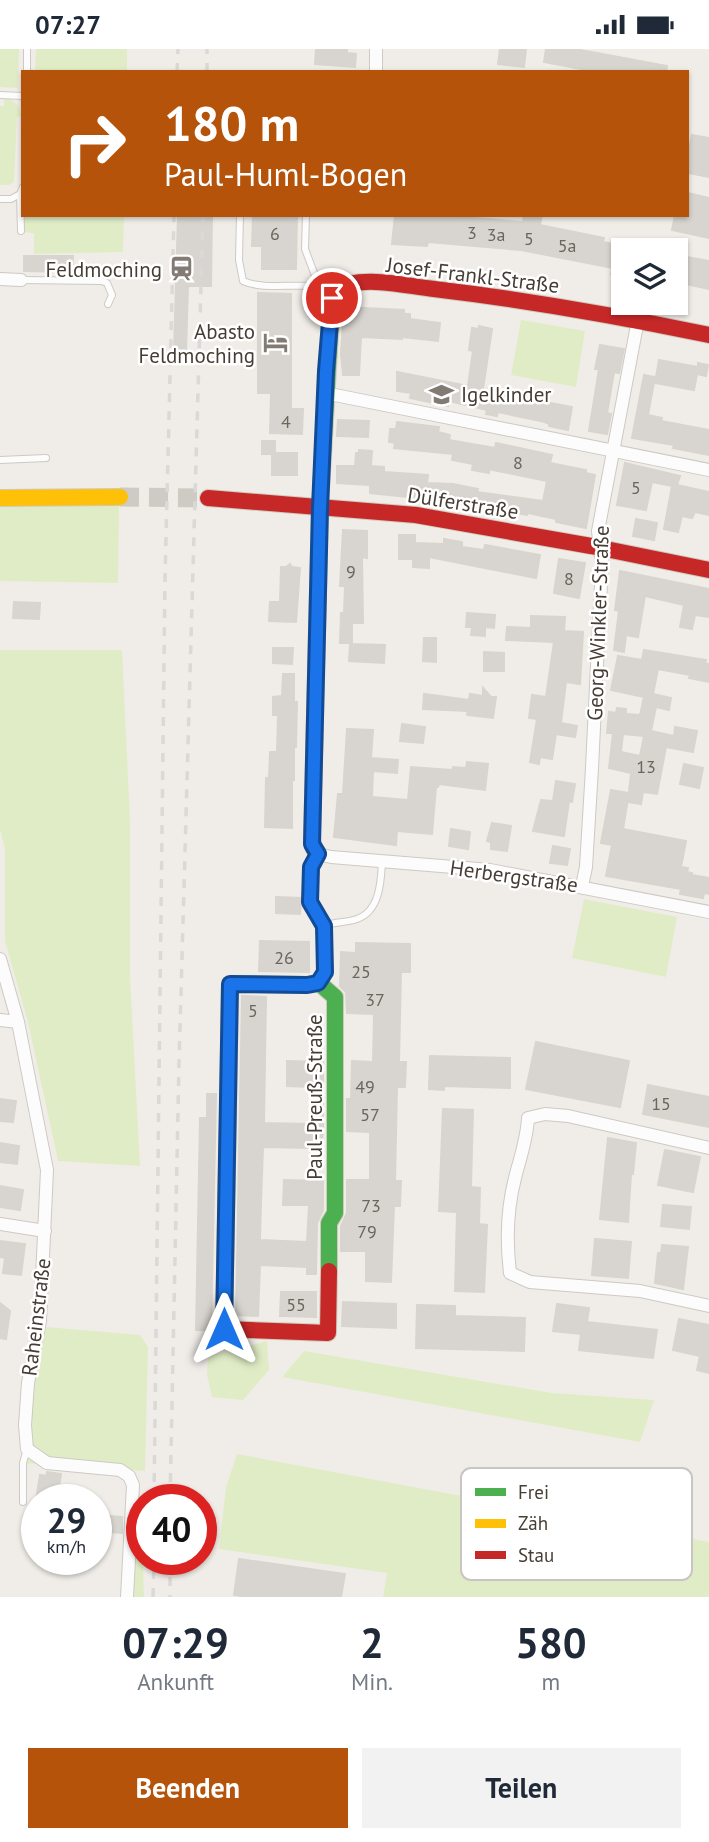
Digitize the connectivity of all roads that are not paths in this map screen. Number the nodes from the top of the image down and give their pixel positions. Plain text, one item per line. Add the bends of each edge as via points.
1 (27, 49) edge
2 (376, 49) edge
3 (27, 70) edge
4 (376, 70) edge
5 (0, 95) edge
6 (21, 96) edge
7 (21, 191) edge
8 (0, 199) edge
9 (240, 217) edge
10 (306, 217) edge
11 (21, 231) dead end
12 (0, 279) edge
13 (21, 280) joint
14 (319, 286) junction
15 (338, 291) junction
16 (108, 304) dead end
17 (638, 320) junction
18 (709, 335) edge
19 (325, 393) junction
20 (613, 450) junction
21 (46, 458) dead end
22 (0, 460) edge
23 (709, 470) edge
24 (120, 497) tunnel mouth
25 (0, 498) edge
26 (208, 498) tunnel mouth
27 (320, 508) junction
28 (599, 547) junction
29 (709, 570) edge
30 (318, 854) junction
31 (382, 862) junction
32 (582, 886) junction
33 (709, 912) edge
34 (324, 926) junction
35 (0, 959) edge
36 (318, 983) junction
37 (0, 1020) edge
38 (18, 1021) junction
39 (709, 1148) edge
40 (0, 1224) edge
41 (45, 1231) junction
42 (709, 1306) edge
43 (27, 1450) junction
44 (23, 1484) edge
45 (127, 1597) edge

1 - 3 lane
2 - 4 street
5 - 6 lane
7 - 8 lane via 11,199
7 - 11 lane
9 - 14 lane, Josef-Frankl-Straße via 239,272 243,281
10 - 14 lane via 305,249
12 - 13 street
13 - 16 lane via 102,281 112,295
14 - 15 lane, Josef-Frankl-Straße
15 - 17 street, Josef-Frankl-Straße via 349,284 395,285
15 - 19 street, Paul-Preuß-Straße via 330,306
17 - 18 street, Josef-Frankl-Straße
17 - 20 street, Georg-Winkler-Straße
19 - 20 street
19 - 27 street, Paul-Preuß-Straße
20 - 23 street
20 - 28 street, Georg-Winkler-Straße
21 - 22 lane
24 - 25 street
26 - 27 street, Dülferstraße
27 - 28 street, Dülferstraße via 416,515
27 - 30 street, Paul-Preuß-Straße via 312,839
28 - 29 street, Dülferstraße
28 - 32 street, Georg-Winkler-Straße via 593,757
30 - 31 street, Herbergstraße
30 - 34 street, Paul-Preuß-Straße via 311,867 310,902
31 - 32 street, Herbergstraße via 490,870
31 - 34 lane via 374,905 358,919
32 - 33 street, Herbergstraße
34 - 36 street, Paul-Preuß-Straße via 325,972
35 - 38 street, Raheinstraße
36 - 36 street, Paul-Preuß-Straße via 335,997 335,1213 329,1223 328,1333 224,1329 230,984
37 - 38 street
38 - 41 street, Raheinstraße via 47,1170
39 - 42 street via 568,1116 528,1118 507,1243 510,1273 530,1282 640,1291
40 - 41 street
41 - 43 street, Raheinstraße via 40,1321 28,1383
43 - 44 lane
43 - 45 street via 47,1463 120,1470 129,1476 133,1485

